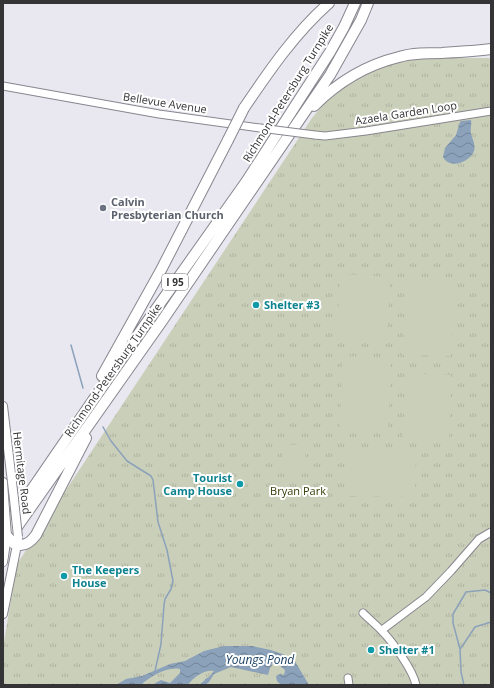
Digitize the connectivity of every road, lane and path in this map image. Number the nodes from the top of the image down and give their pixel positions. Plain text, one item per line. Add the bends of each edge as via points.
1 (355, 3) edge
2 (368, 3) edge
3 (328, 4) edge
4 (491, 50) edge
5 (3, 86) edge
6 (491, 111) edge
7 (297, 123) junction
8 (325, 136) joint
9 (3, 406) edge
10 (101, 408) junction
11 (73, 428) junction
12 (3, 482) edge
13 (4, 495) edge
14 (14, 495) junction
15 (491, 532) edge
16 (12, 537) edge
17 (3, 555) edge
18 (363, 613) dead end
19 (3, 614) edge
20 (382, 630) junction
21 (416, 685) edge

1 - 11 highway, Richmond-Petersburg Turnpike / I 95 via 330,52 246,182
2 - 7 highway, Richmond-Petersburg Turnpike / I 95 via 330,75
3 - 11 highway, bridge via 290,43 244,108 160,272
4 - 7 highway via 420,54 377,64 341,82
5 - 8 street, Bellevue Avenue, bridge via 159,114
6 - 8 street, Azaela Garden Loop
7 - 10 highway, Richmond-Petersburg Turnpike / I 95
9 - 14 main road, Hermitage Road
10 - 16 highway via 38,531 29,543 24,545
10 - 17 highway, Richmond-Petersburg Turnpike / I 95
11 - 16 highway, Richmond-Petersburg Turnpike / I 95 via 15,514
12 - 13 main road, Hermitage Road
13 - 14 main road
13 - 16 main road, Hermitage Road, bridge
14 - 16 main road, Hermitage Road, bridge
15 - 20 street via 474,544 426,597
16 - 17 main road, Hermitage Road, bridge
16 - 19 main road, Hermitage Road
18 - 20 street
20 - 21 street via 406,664

